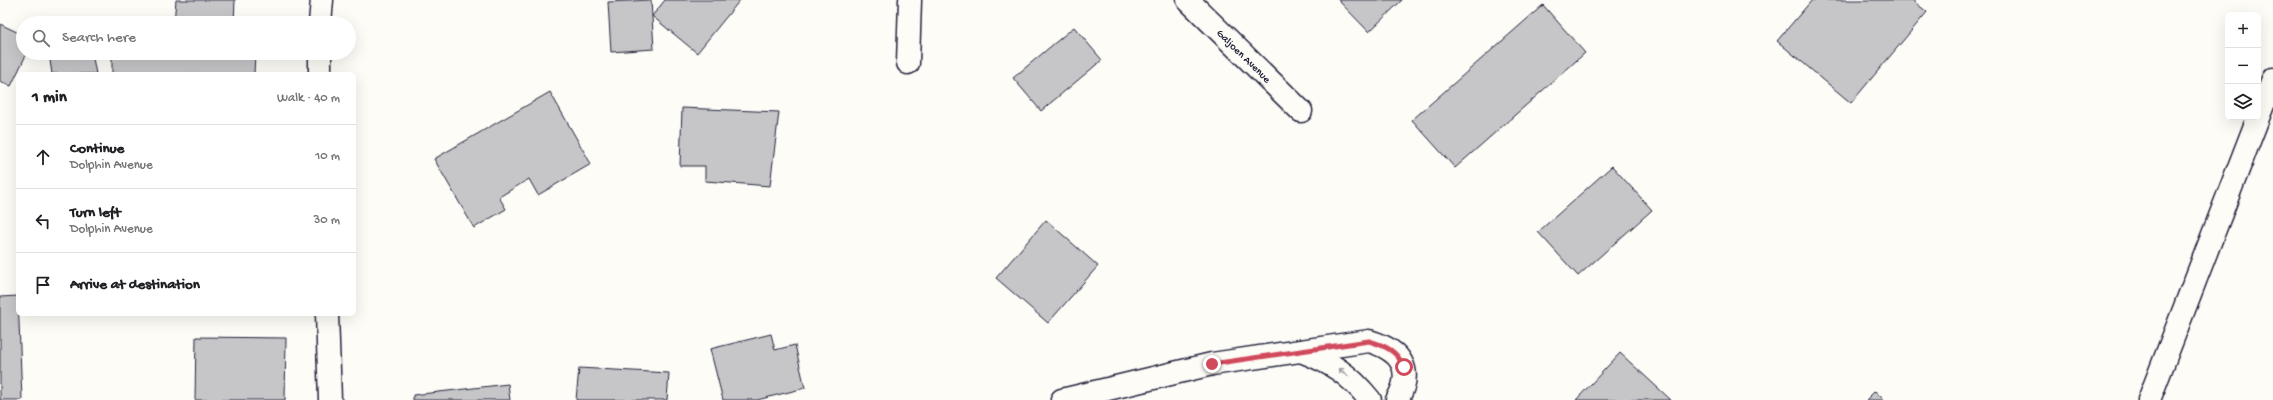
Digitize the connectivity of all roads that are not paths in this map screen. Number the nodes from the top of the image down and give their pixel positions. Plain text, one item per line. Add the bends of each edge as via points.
1 (322, 0) edge
2 (910, 0) edge
3 (1188, 0) edge
4 (321, 16) edge
5 (320, 60) edge
6 (908, 63) dead end
7 (320, 72) edge
8 (2273, 79) edge
9 (1301, 111) dead end
10 (327, 316) edge
11 (1301, 351) junction
12 (330, 400) edge
13 (1062, 400) edge
14 (1370, 400) edge
15 (1397, 400) edge
16 (2149, 400) edge

1 - 4 street
2 - 6 street
3 - 9 street, Galjoen Avenue
5 - 7 street
8 - 16 street
10 - 12 street
11 - 13 street via 1212,364
14 -> 11 street via 1343,372 1324,360
11 - 15 street via 1369,341 1392,349 1404,367 1404,379

